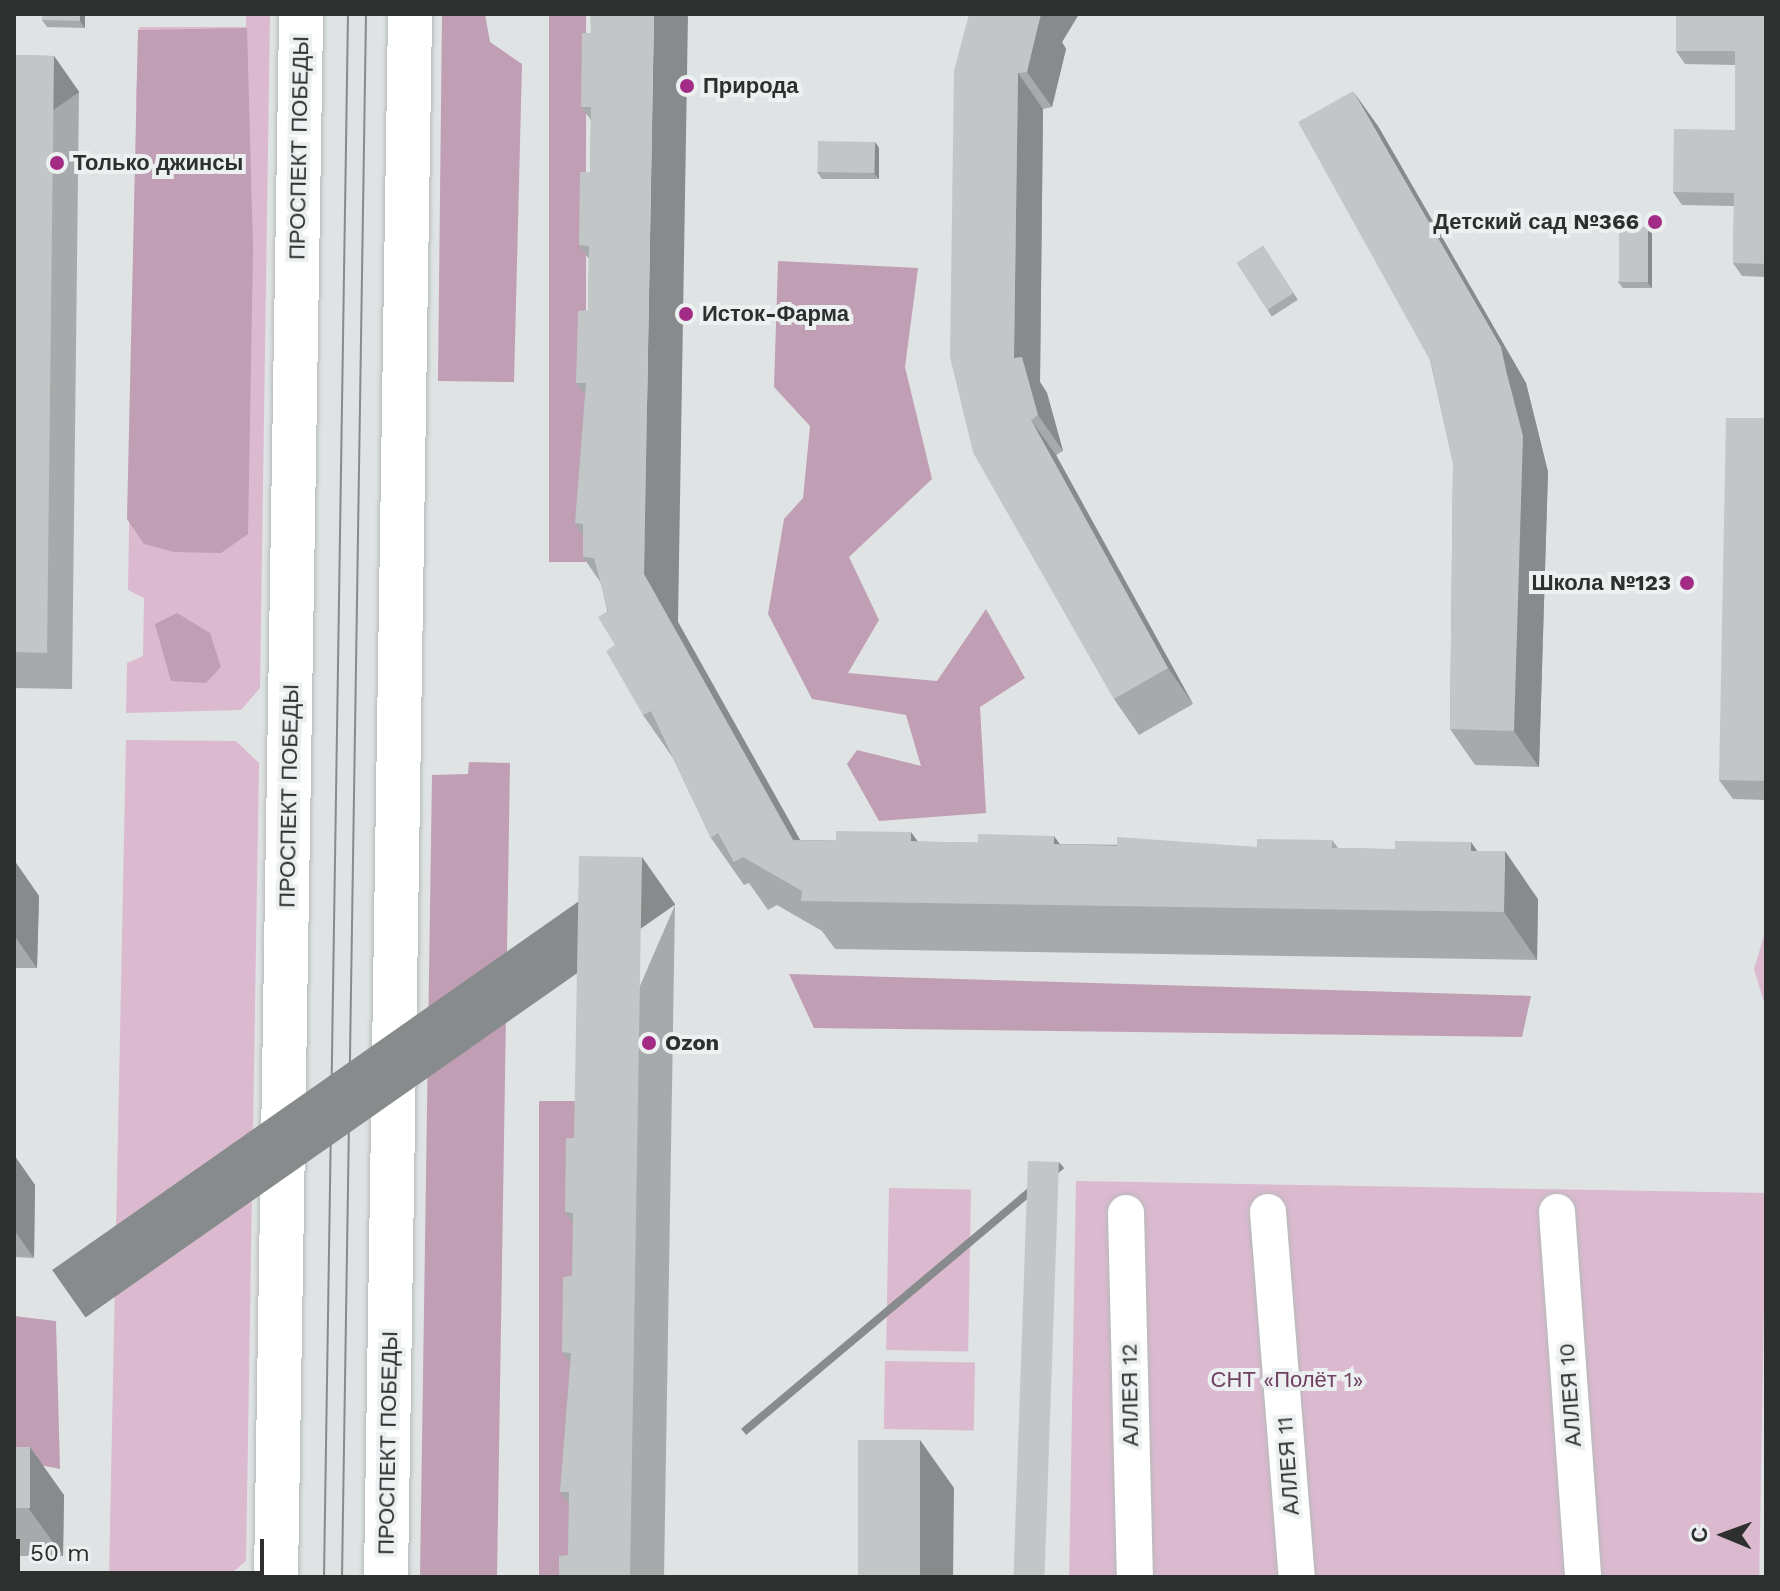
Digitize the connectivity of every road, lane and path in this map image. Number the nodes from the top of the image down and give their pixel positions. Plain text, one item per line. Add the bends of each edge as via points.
1 (301, 14) edge
2 (410, 14) edge
3 (1268, 1212) dead end
4 (1557, 1212) dead end
5 (1126, 1213) dead end
6 (276, 1577) edge
7 (386, 1577) edge
8 (1135, 1577) edge
9 (1297, 1577) edge
10 (1583, 1577) edge

1 - 6 main road, ПРОСПЕКТ ПОБЕДЫ
2 - 7 main road, ПРОСПЕКТ ПОБЕДЫ
3 - 9 street, АЛЛЕЯ 11
4 - 10 street, АЛЛЕЯ 10
5 - 8 street, АЛЛЕЯ 12

